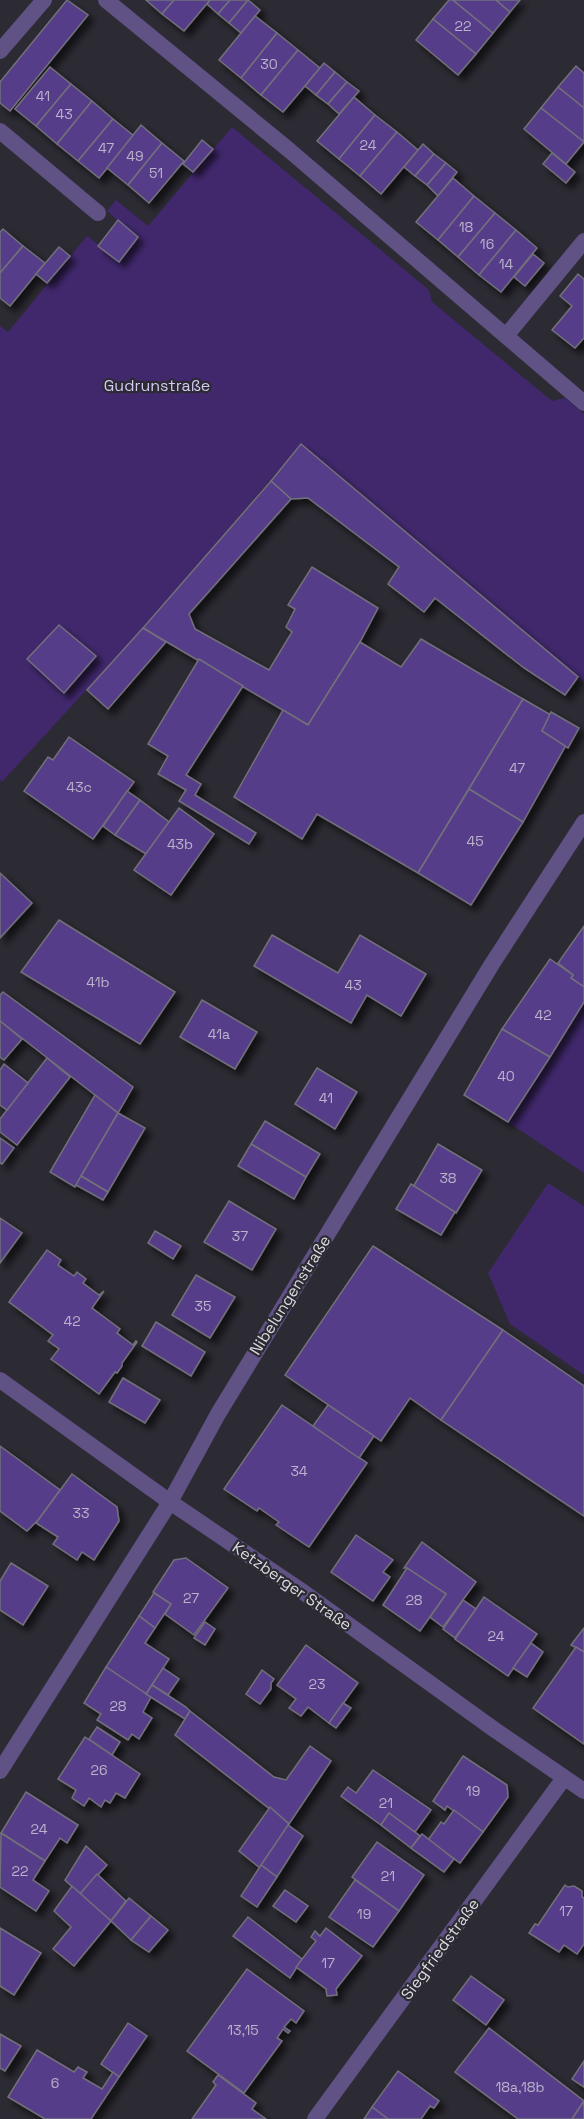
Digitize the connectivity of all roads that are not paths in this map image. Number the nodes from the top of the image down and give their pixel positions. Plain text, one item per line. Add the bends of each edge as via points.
1 (44, 0) edge
2 (106, 0) edge
3 (0, 51) edge
4 (0, 131) edge
5 (98, 213) dead end
6 (584, 241) edge
7 (506, 336) junction
8 (584, 403) edge
9 (584, 822) edge
10 (0, 1380) edge
11 (170, 1502) junction
12 (0, 1770) edge
13 (564, 1778) junction
14 (584, 1791) edge
15 (315, 2119) edge

1 - 3 street
2 - 7 street
4 - 5 street
6 - 7 street
7 - 8 street
9 - 11 street, Nibelungenstraße via 492,964 230,1394
10 - 11 street, Ketzberger Straße
11 - 12 street, Nibelungenstraße
11 - 13 street, Ketzberger Straße
13 - 14 street, Ketzberger Straße
13 - 15 street, Siegfriedstraße

